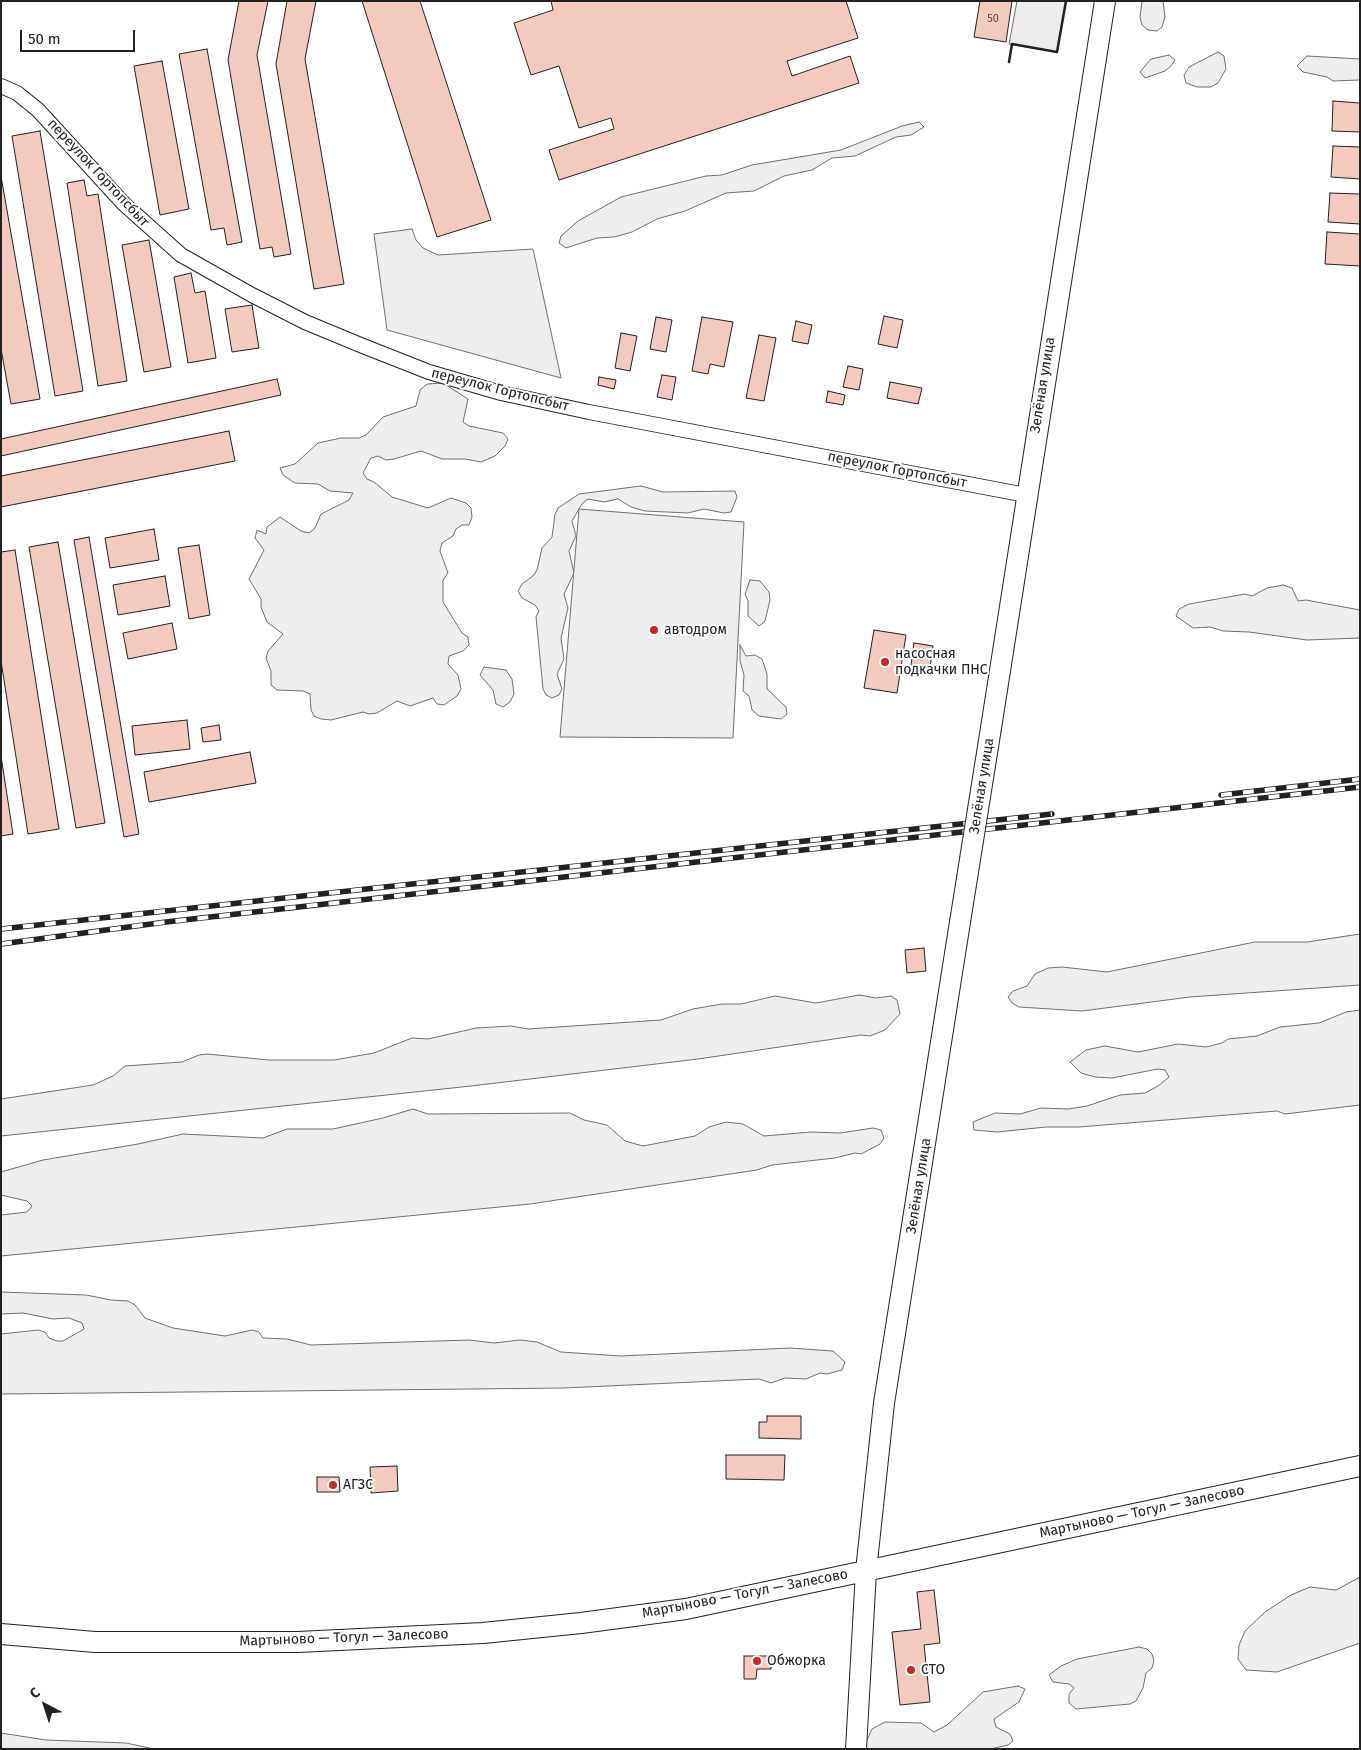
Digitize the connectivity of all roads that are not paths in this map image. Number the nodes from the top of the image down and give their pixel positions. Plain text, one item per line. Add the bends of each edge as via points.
1 (1105, 1) edge
2 (1, 86) edge
3 (1026, 494) junction
4 (1360, 1466) edge
5 (866, 1571) junction
6 (1, 1634) edge
7 (856, 1749) edge

1 - 3 street, Зелёная улица
2 - 3 street, переулок Гортопсбыт via 17,93 38,110 124,204 181,254 305,322 363,346 429,372 501,393
3 - 5 street, Зелёная улица, bridge via 884,1403
4 - 5 street, Мартыново — Тогул — Залесово
5 - 6 street, Мартыново — Тогул — Залесово via 686,1609 581,1624 483,1633 298,1642 95,1642
5 - 7 street, Зелёная улица

